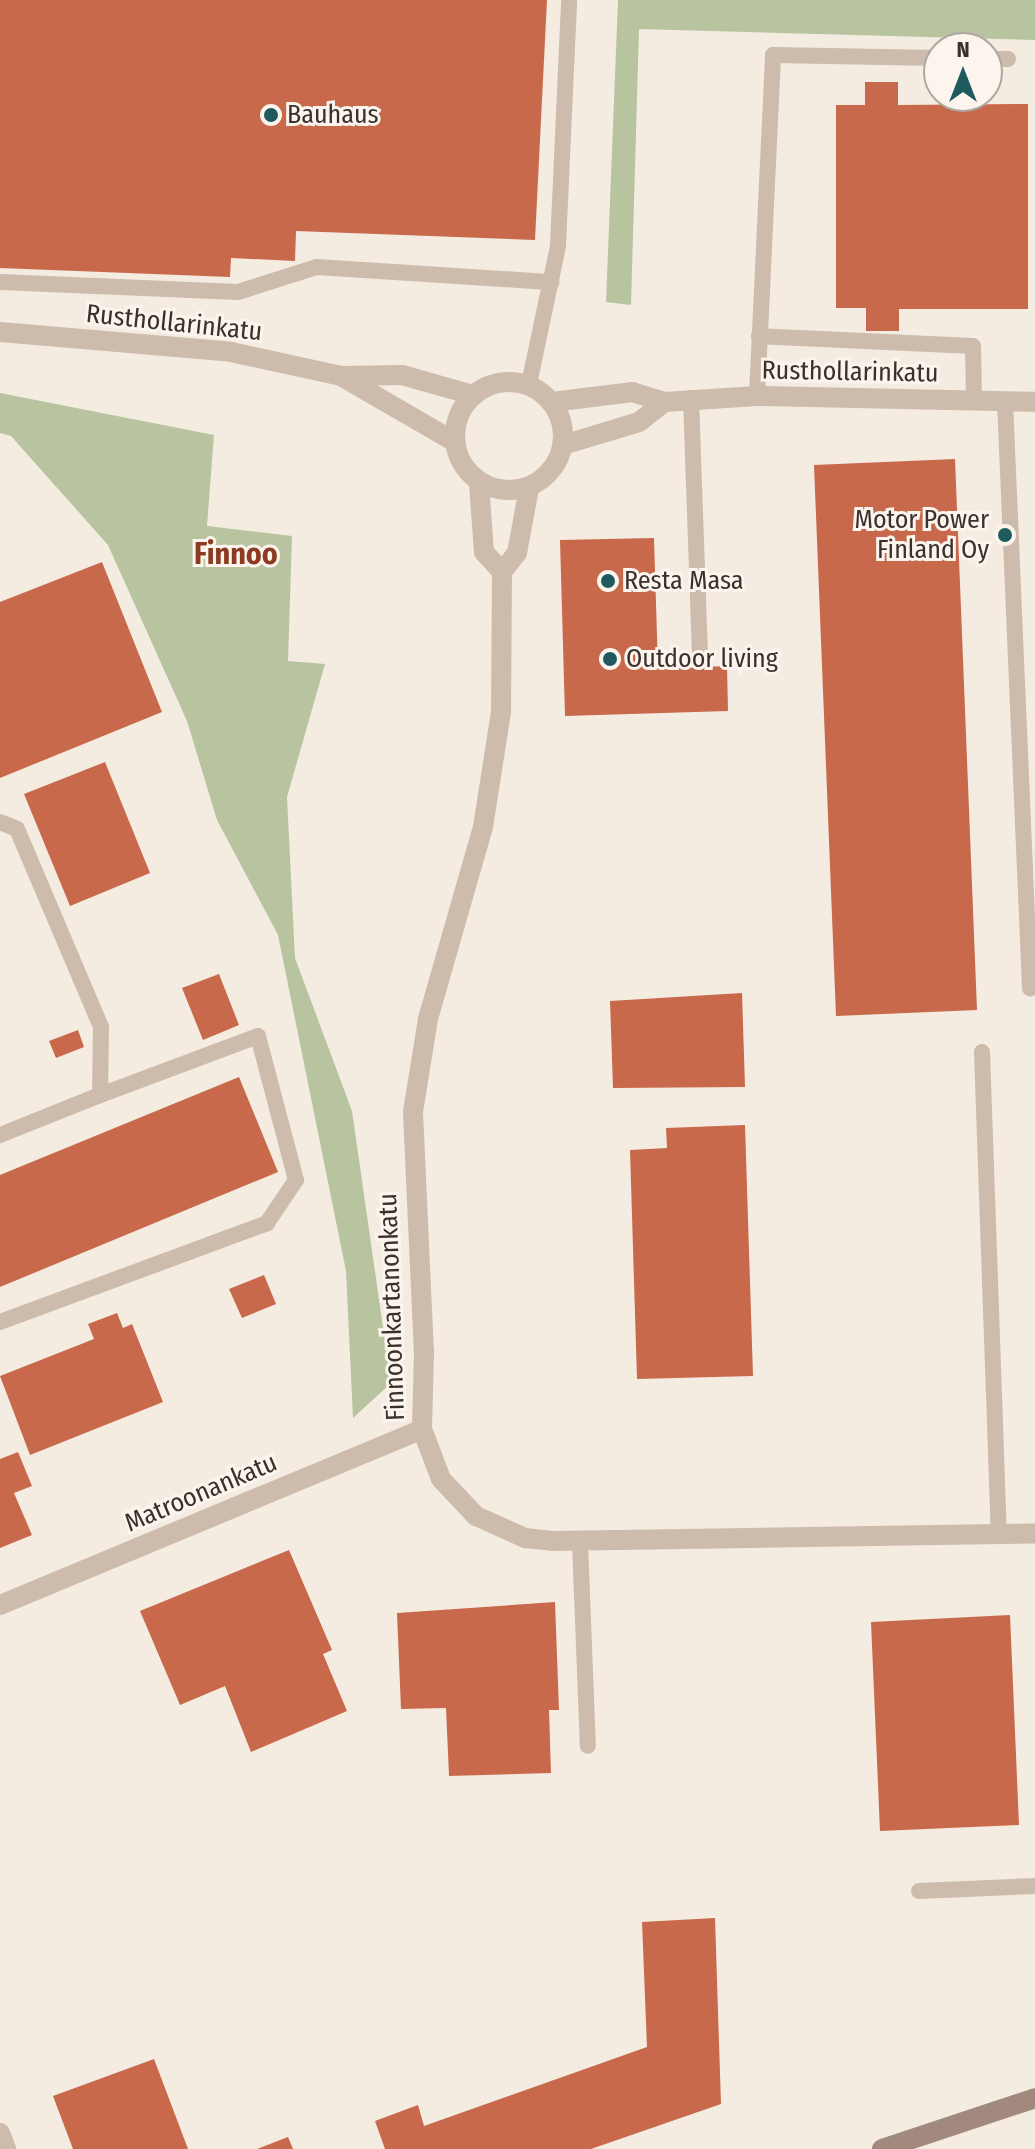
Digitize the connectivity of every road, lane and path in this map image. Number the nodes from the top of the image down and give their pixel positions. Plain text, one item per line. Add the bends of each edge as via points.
1 (569, 0) edge
2 (923, 58) edge
3 (1003, 59) edge
4 (1008, 59) dead end
5 (0, 282) edge
6 (552, 282) junction
7 (0, 332) edge
8 (759, 336) junction
9 (341, 376) junction
10 (529, 384) junction
11 (473, 395) junction
12 (757, 396) junction
13 (691, 398) junction
14 (974, 400) junction
15 (1005, 401) junction
16 (552, 402) junction
17 (665, 402) junction
18 (1035, 402) edge
19 (455, 442) junction
20 (563, 445) junction
21 (479, 483) junction
22 (529, 488) junction
23 (502, 572) junction
24 (700, 652) dead end
25 (0, 822) edge
26 (1030, 988) dead end
27 (982, 1052) dead end
28 (100, 1095) junction
29 (0, 1135) edge
30 (0, 1322) edge
31 (422, 1429) junction
32 (1035, 1533) edge
33 (999, 1534) junction
34 (580, 1542) junction
35 (0, 1605) edge
36 (588, 1746) dead end
37 (1035, 1886) edge
38 (919, 1891) dead end
39 (1035, 2098) edge
40 (0, 2133) edge
41 (6, 2149) edge
42 (882, 2149) edge

1 - 6 lane
2 - 8 lane via 773,55
3 - 4 lane
5 - 6 lane via 238,292 317,267
6 - 10 lane
7 - 9 street, Rusthollarinkatu via 231,352
8 - 12 lane
8 - 14 lane via 973,346
9 - 11 street, Rusthollarinkatu via 402,375
9 - 19 street, Rusthollarinkatu
10 - 11 street via 503,382
10 - 16 street
11 - 19 street via 459,417
12 - 13 street, Rusthollarinkatu
12 - 14 street, Rusthollarinkatu
13 - 17 street, Rusthollarinkatu
13 - 24 lane
14 - 15 street, Rusthollarinkatu
15 - 18 street, Rusthollarinkatu
15 - 26 lane
16 - 17 street, Rusthollarinkatu via 632,392
16 - 20 street via 560,416
17 - 20 street, Rusthollarinkatu via 639,422
19 - 21 street via 462,463
20 - 22 street via 551,471
21 - 22 street via 505,490
21 - 23 street, Finnoonkartanonkatu via 484,552
22 - 23 street, Finnoonkartanonkatu via 517,553
23 - 31 street, Finnoonkartanonkatu via 502,698 495,760 483,827 428,1019 413,1112 424,1352
25 - 28 lane via 17,829 101,1027
27 - 33 lane
28 - 29 lane
28 - 30 lane via 258,1036 296,1180 267,1223
31 - 34 street, Finnoonkartanonkatu via 441,1479 476,1516 525,1538
31 - 35 street, Matroonankatu
32 - 33 street, Finnoonkartanonkatu
33 - 34 street, Finnoonkartanonkatu
34 - 36 lane
37 - 38 lane
39 - 42 main road
40 - 41 street

